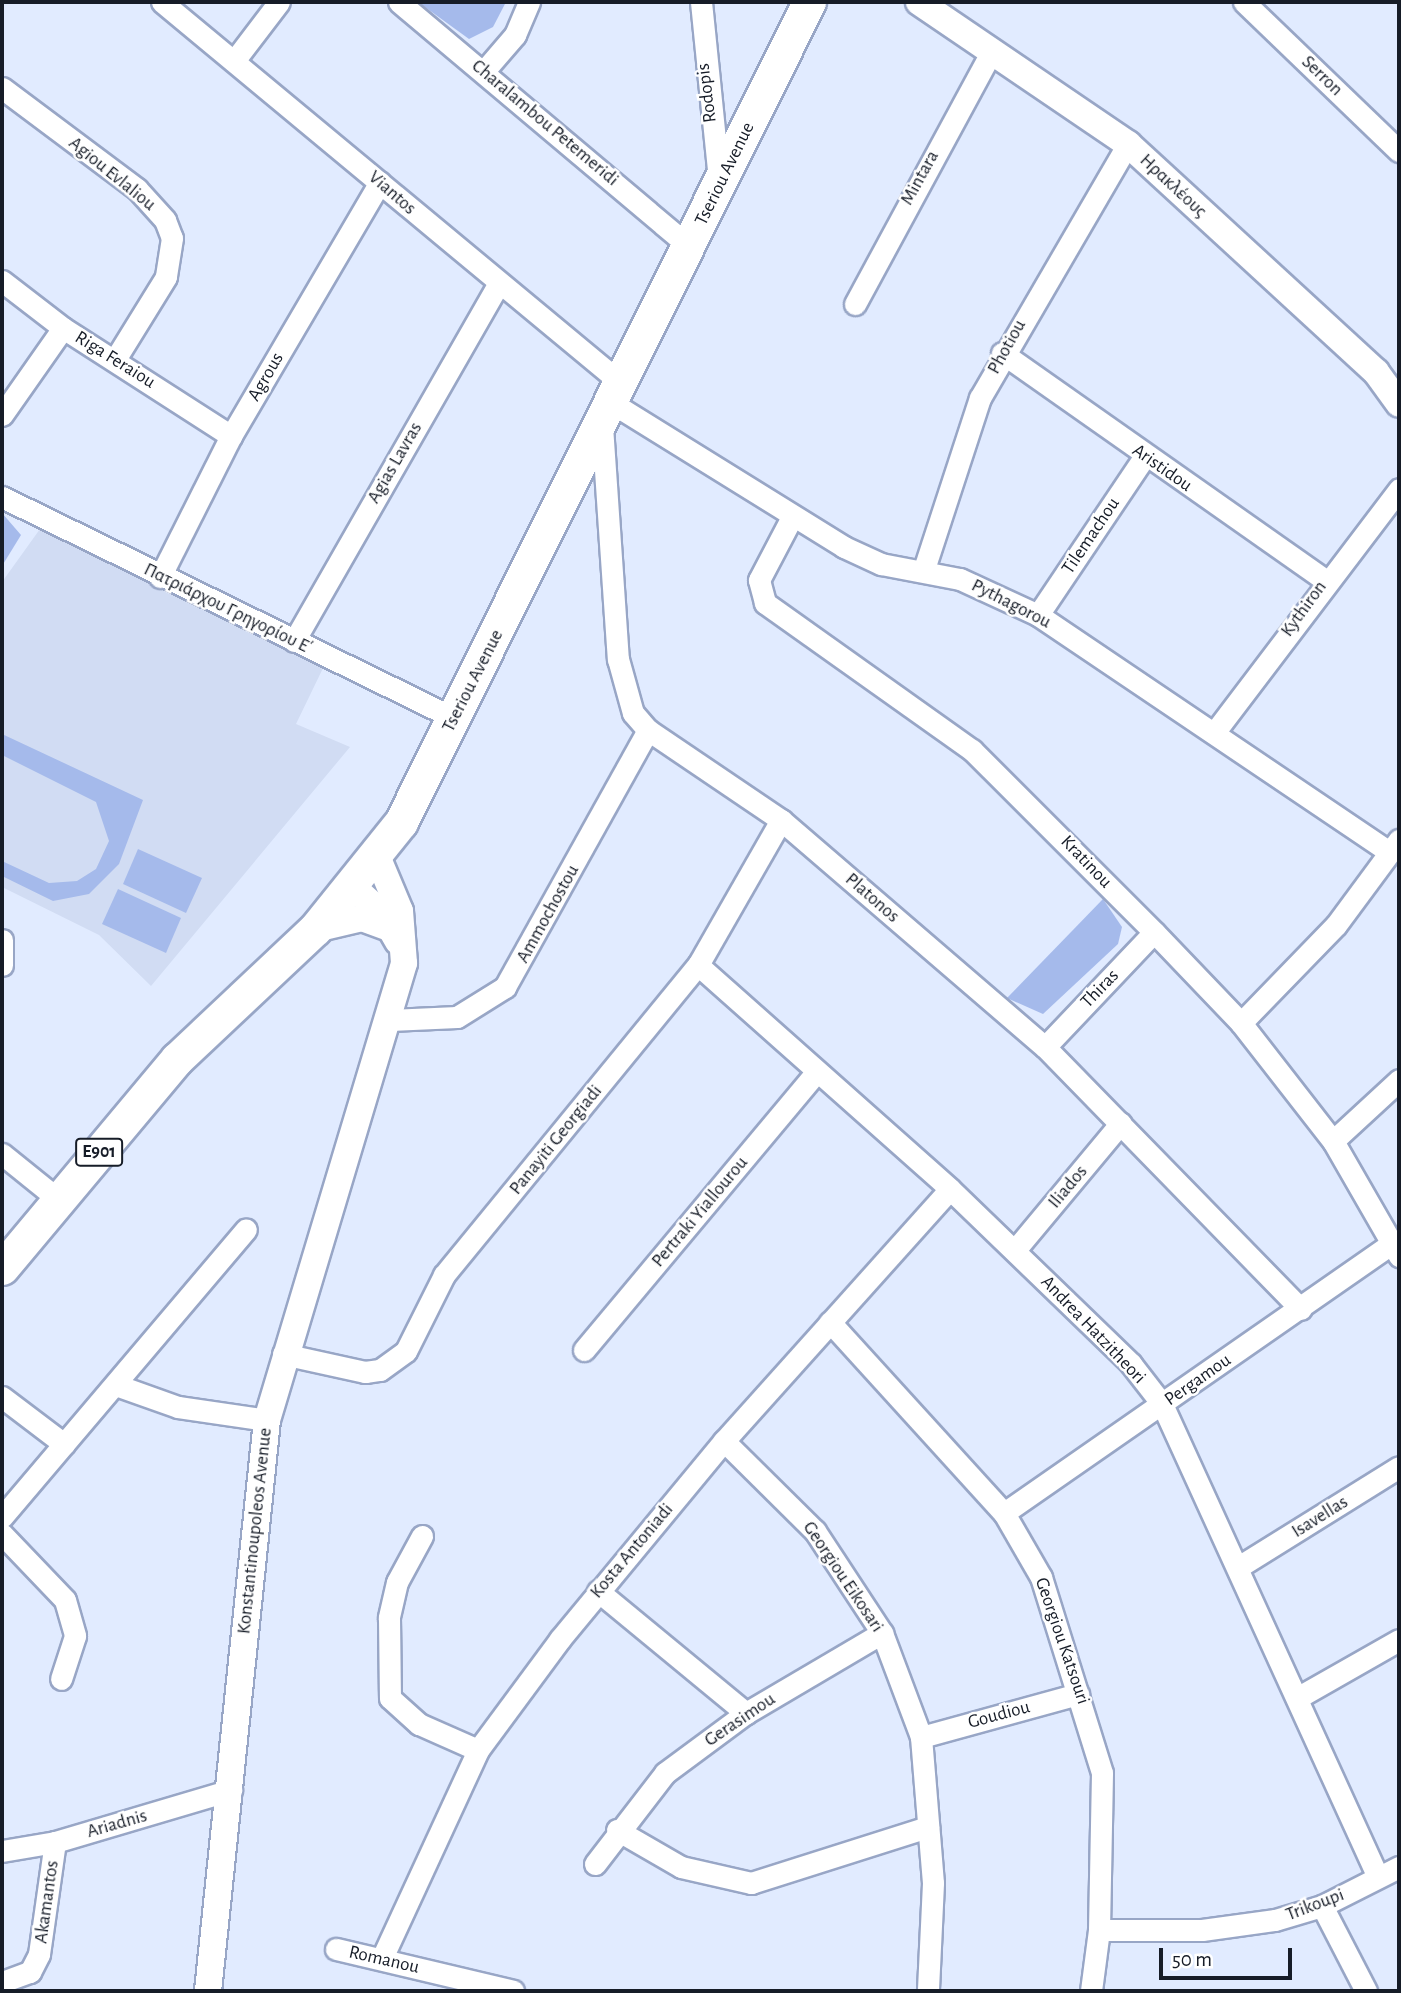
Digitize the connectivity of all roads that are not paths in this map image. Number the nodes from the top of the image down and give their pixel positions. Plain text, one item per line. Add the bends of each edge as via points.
1 (162, 2) edge
2 (279, 2) edge
3 (399, 2) edge
4 (529, 2) edge
5 (701, 2) edge
6 (809, 2) edge
7 (919, 2) edge
8 (1244, 2) edge
9 (990, 54) junction
10 (234, 61) junction
11 (484, 71) junction
12 (2, 88) edge
13 (1128, 144) junction
14 (1399, 151) edge
15 (380, 182) junction
16 (720, 184) junction
17 (689, 246) junction
18 (2, 281) edge
19 (497, 286) junction
20 (855, 303) dead end
21 (63, 328) junction
22 (1002, 353) junction
23 (116, 358) junction
24 (612, 404) junction
25 (1399, 404) edge
26 (2, 415) edge
27 (230, 436) junction
28 (1144, 457) junction
29 (1399, 489) edge
30 (2, 497) edge
31 (791, 519) junction
32 (173, 551) junction
33 (126, 559) junction
34 (924, 569) junction
35 (160, 577) junction
36 (1325, 580) junction
37 (1038, 615) junction
38 (293, 641) junction
39 (454, 718) junction
40 (648, 730) junction
41 (1214, 733) junction
42 (781, 820) junction
43 (1394, 846) edge
44 (377, 856) junction
45 (354, 888) junction
46 (315, 929) junction
47 (393, 930) junction
48 (1154, 932) junction
49 (2, 940) edge
50 (404, 963) junction
51 (2, 965) edge
52 (698, 965) junction
53 (390, 1020) junction
54 (1241, 1023) junction
55 (1045, 1046) junction
56 (816, 1073) junction
57 (1399, 1080) edge
58 (1121, 1123) junction
59 (1333, 1141) junction
60 (2, 1154) edge
61 (950, 1189) junction
62 (59, 1200) junction
63 (246, 1229) dead end
64 (1015, 1250) junction
65 (1395, 1250) edge
66 (2, 1268) edge
67 (1301, 1309) junction
68 (830, 1322) junction
69 (584, 1350) dead end
70 (283, 1354) junction
71 (116, 1385) junction
72 (2, 1397) edge
73 (1162, 1404) junction
74 (267, 1420) junction
75 (724, 1441) junction
76 (64, 1444) junction
77 (1396, 1475) edge
78 (1004, 1513) junction
79 (2, 1517) edge
80 (2, 1534) edge
81 (422, 1536) dead end
82 (1240, 1566) junction
83 (598, 1591) junction
84 (882, 1633) junction
85 (1399, 1640) edge
86 (61, 1679) dead end
87 (1078, 1694) junction
88 (1297, 1698) junction
89 (746, 1713) junction
90 (920, 1737) junction
91 (478, 1750) junction
92 (231, 1790) junction
93 (928, 1827) junction
94 (617, 1830) junction
95 (55, 1842) junction
96 (2, 1851) edge
97 (595, 1864) dead end
98 (1399, 1867) edge
99 (1378, 1877) junction
100 (1322, 1906) junction
101 (1099, 1930) junction
102 (336, 1949) dead end
103 (382, 1958) junction
104 (2, 1982) edge
105 (487, 1989) edge
106 (208, 1991) edge
107 (513, 1991) edge
108 (928, 1991) edge
109 (1091, 1991) edge
110 (1366, 1991) edge

1 - 10 street, Viantos
2 - 10 street
3 - 11 street, Charalambou Petemeridi
4 - 11 street via 515,35
5 - 16 street, Rodopis
6 - 16 main road, Tseriou Avenue
7 - 9 street, Ηρακλέους
8 - 14 street, Serron
9 - 13 street, Ηρακλέους
9 - 20 street, Mintara
10 - 15 street, Viantos
11 - 17 street, Charalambou Petemeridi
12 - 23 street, Agiou Evlaliou via 137,189 165,220 172,238 166,276
13 - 22 street, Photiou
13 - 25 street, Ηρακλέους via 1376,372
15 - 19 street, Viantos
15 - 27 street, Agrous
16 - 17 main road, Tseriou Avenue
17 - 24 main road, Tseriou Avenue
18 - 21 street, Riga Feraiou
19 - 24 street, Viantos
19 - 38 street, Agias Lavras
21 - 23 street, Riga Feraiou
21 - 26 street
22 - 28 street, Aristidou
22 - 34 street, Photiou via 980,398
23 - 27 street, Riga Feraiou
24 - 31 street, Pythagorou
24 - 39 main road, Tseriou Avenue
24 - 40 street, Platonos via 618,659 625,696
27 - 32 street, Agrous
28 - 36 street, Aristidou
28 - 37 street, Tilemachou
29 - 36 street, Kythiron
30 - 33 street, Πατριάρχου Γρηγορίου Ε΄
31 - 34 street, Pythagorou via 881,564
31 - 48 street, Kratinou via 759,580 765,603 972,750
32 - 33 street
32 - 35 street, Agrous
33 - 35 street, Πατριάρχου Γρηγορίου Ε΄
34 - 37 street, Pythagorou via 991,590
35 - 38 street, Πατριάρχου Γρηγορίου Ε΄
36 - 41 street, Kythiron
37 - 41 street, Pythagorou
38 - 39 street, Πατριάρχου Γρηγορίου Ε΄
39 - 44 main road, Tseriou Avenue
40 - 42 street, Platonos
40 - 53 street, Ammochostou via 505,987 457,1017
41 - 43 street, Pythagorou
42 - 52 street, Panayiti Georgiadi
42 - 55 street, Platonos
43 - 54 street via 1336,925
44 - 45 main road, Tseriou Avenue
44 - 50 street, Konstantinoupoleos Avenue via 400,911
45 - 46 main road, Tseriou Avenue
45 - 47 street
46 - 47 street via 362,918
46 - 62 main road, Tseriou Avenue / E901 via 177,1059
47 - 50 street
48 - 54 street, Kratinou
48 - 55 street, Thiras
49 - 51 street
50 - 53 street, Konstantinoupoleos Avenue
52 - 56 street, Andrea Hatzitheori
52 - 70 street, Panayiti Georgiadi via 444,1275 393,1363 365,1372
53 - 70 street, Konstantinoupoleos Avenue
54 - 59 street, Kratinou
55 - 58 street, Platonos
56 - 61 street, Andrea Hatzitheori
56 - 69 street, Pertraki Yiallourou
57 - 59 street
58 - 64 street, Iliados
58 - 67 street, Platonos
59 - 65 street, Kratinou
60 - 62 street
61 - 64 street, Andrea Hatzitheori
61 - 68 street, Kosta Antoniadi
62 - 66 main road, Tseriou Avenue / E901
63 - 71 street
64 - 73 street, Andrea Hatzitheori via 1131,1364
65 - 67 street, Pergamou
67 - 73 street, Pergamou
68 - 75 street, Kosta Antoniadi
68 - 78 street, Georgiou Katsouri
70 - 74 street, Konstantinoupoleos Avenue
71 - 74 street via 178,1407
71 - 76 street
72 - 76 street
73 - 78 street, Pergamou
73 - 82 street, Andrea Hatzitheori
74 - 92 street, Konstantinoupoleos Avenue
75 - 83 street, Kosta Antoniadi
75 - 84 street, Georgiou Eikosari via 815,1531
76 - 79 street
77 - 82 street, Isavellas
78 - 87 street, Georgiou Katsouri via 1041,1577
80 - 86 street via 65,1600 75,1636
81 - 91 street via 397,1582 389,1618 390,1698 419,1724
82 - 88 street, Andrea Hatzitheori
83 - 89 street
83 - 91 street, Kosta Antoniadi
84 - 89 street, Gerasimou
84 - 90 street, Georgiou Eikosari
85 - 88 street
87 - 90 street, Goudiou
87 - 101 street, Georgiou Katsouri via 1101,1773
88 - 99 street, Andrea Hatzitheori
89 - 94 street, Gerasimou via 665,1773
90 - 93 street, Georgiou Eikosari
91 - 103 street, Kosta Antoniadi
92 - 95 street, Ariadnis
92 - 106 street, Konstantinoupoleos Avenue
93 - 94 street via 751,1882 681,1867
93 - 108 street, Georgiou Eikosari
94 - 97 street, Gerasimou
95 - 96 street, Ariadnis
95 - 104 street, Akamantos via 39,1954 30,1972
98 - 99 street, Trikoupi
99 - 100 street, Trikoupi
100 - 101 street, Trikoupi via 1202,1930
100 - 110 street
101 - 109 street, Georgiou Katsouri
102 - 103 street, Romanou
103 - 105 street, Romanou
105 - 107 street, Romanou

